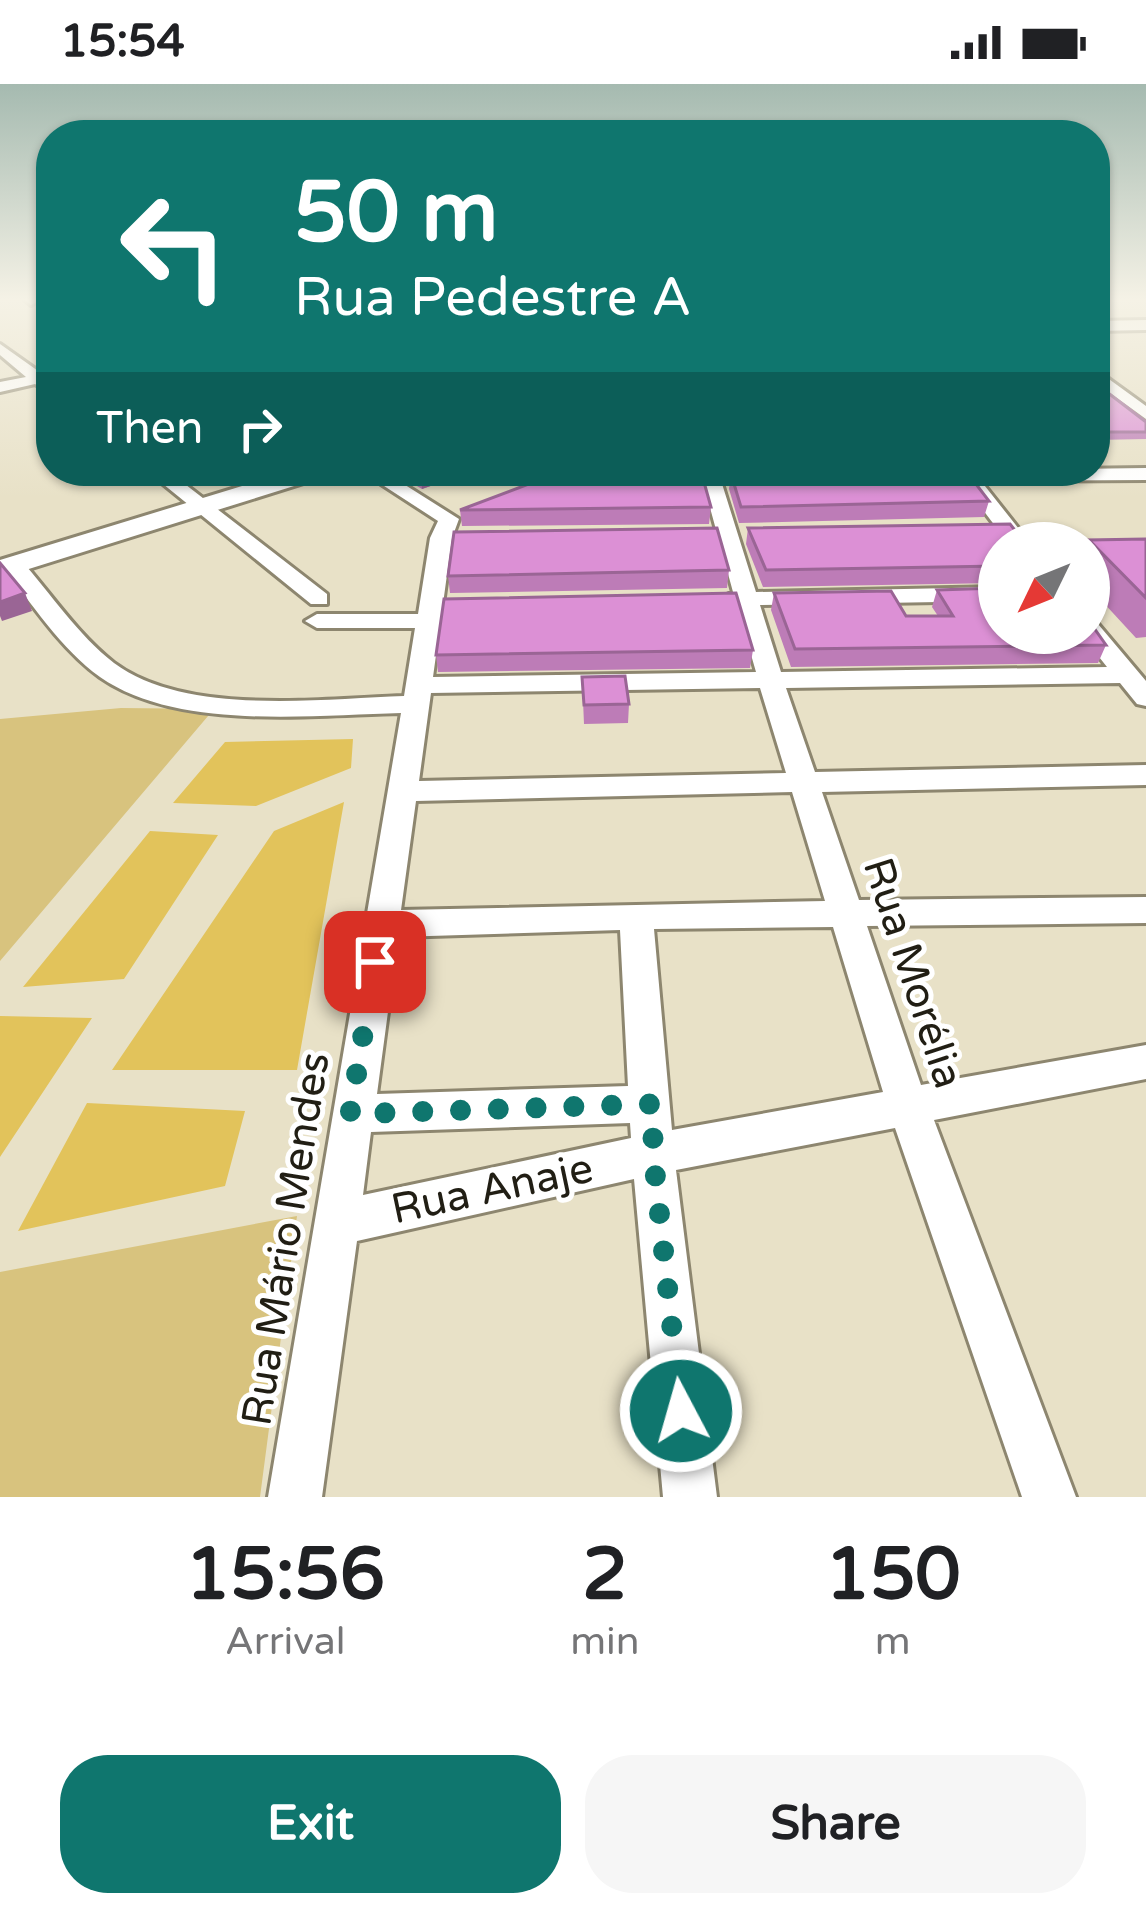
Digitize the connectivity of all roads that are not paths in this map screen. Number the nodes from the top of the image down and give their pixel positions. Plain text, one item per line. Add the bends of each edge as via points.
1 (36, 383) edge
2 (1110, 386) edge
3 (0, 388) edge
4 (1146, 414) edge
5 (1110, 474) edge
6 (1146, 474) edge
7 (174, 486) edge
8 (247, 486) edge
9 (262, 486) edge
10 (393, 486) edge
11 (713, 486) edge
12 (975, 486) edge
13 (197, 504) junction
14 (1003, 522) edge
15 (4, 561) edge
16 (978, 594) edge
17 (747, 599) junction
18 (701, 600) edge
19 (437, 610) junction
20 (1109, 654) edge
21 (1126, 675) junction
22 (771, 681) junction
23 (419, 694) junction
24 (1146, 698) edge
25 (1146, 775) edge
26 (803, 782) junction
27 (404, 790) junction
28 (1146, 910) edge
29 (636, 916) junction
30 (847, 917) junction
31 (381, 924) junction
32 (1146, 1062) edge
33 (653, 1104) junction
34 (908, 1106) junction
35 (350, 1114) junction
36 (653, 1154) junction
37 (333, 1224) junction
38 (295, 1497) edge
39 (690, 1497) edge
40 (1049, 1497) edge

1 - 3 street
2 - 4 street
5 - 6 street
7 - 13 street
8 - 13 main road
9 - 13 main road
10 - 19 street, Rua Mário Mendes via 456,526
11 - 17 street, Rua Morélia
12 - 14 street
13 - 15 main road
13 - 19 street via 318,610
15 - 23 street via 109,673 160,694 234,706
16 - 17 street
17 - 18 street
17 - 22 street, Rua Morélia
19 - 23 street, Rua Mário Mendes
20 - 21 street
21 - 22 street
21 - 24 street
22 - 23 street
22 - 26 street, Rua Morélia
23 - 27 street, Rua Mário Mendes
25 - 26 street
26 - 27 street
26 - 30 street, Rua Morélia
27 - 31 street, Rua Mário Mendes
28 - 30 street
29 - 30 street
29 - 31 street
29 - 33 street
30 - 34 street, Rua Morélia
31 - 35 street, Rua Mário Mendes
32 - 34 street, Rua Anaje
33 - 35 street
33 - 36 street
34 - 36 street, Rua Anaje
34 - 40 street, Rua Morélia
35 - 37 street, Rua Mário Mendes
36 - 37 street, Rua Anaje
36 - 39 street
37 - 38 street, Rua Mário Mendes

